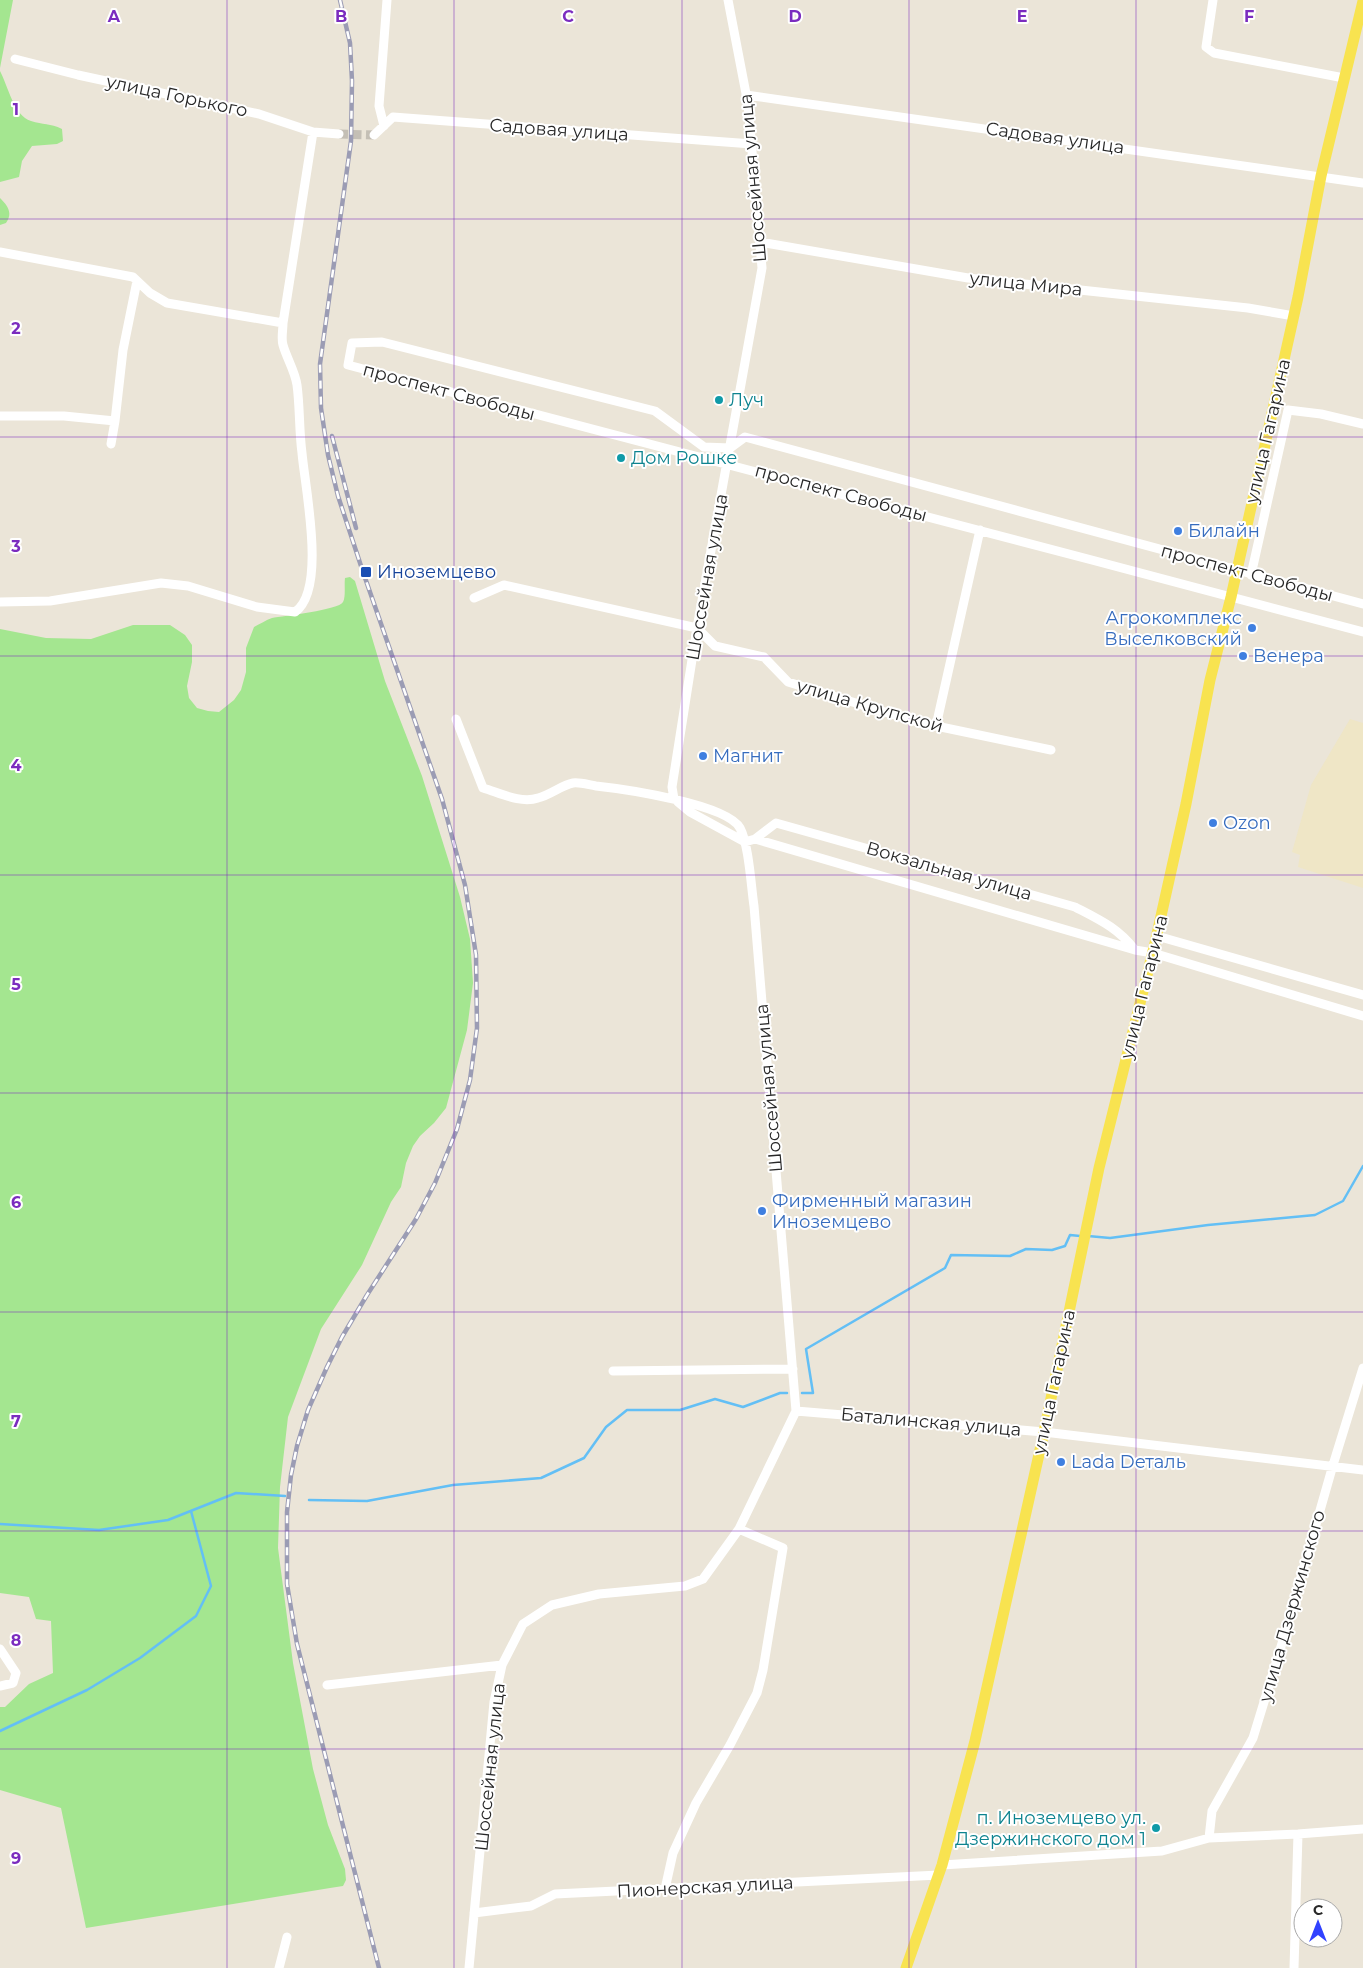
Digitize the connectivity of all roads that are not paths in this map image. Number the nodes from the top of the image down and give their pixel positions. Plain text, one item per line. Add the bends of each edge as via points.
1 (387, 0) edge
2 (728, 0) edge
3 (1213, 0) edge
4 (1363, 1) edge
5 (15, 59) dead end
6 (1344, 78) junction
7 (746, 95) junction
8 (384, 126) junction
9 (313, 132) junction
10 (339, 134) tunnel mouth
11 (374, 136) dead end
12 (752, 144) junction
13 (1321, 176) junction
14 (1363, 183) edge
15 (760, 242) junction
16 (0, 252) edge
17 (137, 281) junction
18 (1294, 316) junction
19 (283, 322) junction
20 (0, 416) edge
21 (115, 421) junction
22 (1363, 424) edge
23 (111, 444) dead end
24 (730, 448) junction
25 (727, 464) junction
26 (980, 530) junction
27 (1236, 571) junction
28 (1251, 575) junction
29 (1230, 597) junction
30 (474, 598) dead end
31 (0, 602) edge
32 (1363, 604) edge
33 (697, 628) junction
34 (1363, 632) edge
35 (456, 719) dead end
36 (936, 726) junction
37 (1051, 750) dead end
38 (674, 799) junction
39 (755, 840) junction
40 (745, 842) junction
41 (1157, 936) junction
42 (1135, 950) junction
43 (1153, 953) junction
44 (1363, 995) edge
45 (1363, 1016) edge
46 (1363, 1368) edge
47 (793, 1369) junction
48 (613, 1371) dead end
49 (796, 1411) junction
50 (1044, 1432) junction
51 (1333, 1465) junction
52 (1363, 1470) edge
53 (739, 1529) junction
54 (0, 1649) edge
55 (502, 1664) junction
56 (328, 1685) dead end
57 (0, 1686) edge
58 (1363, 1829) edge
59 (1298, 1834) junction
60 (1209, 1838) junction
61 (941, 1870) junction
62 (665, 1889) junction
63 (474, 1913) junction
64 (287, 1937) dead end
65 (279, 1968) edge
66 (469, 1968) edge
67 (906, 1968) edge
68 (1294, 1968) edge

1 - 8 street via 379,106
2 - 7 street, Шоссейная улица
3 - 6 street via 1206,47 1214,53
4 - 6 main road, улица Гагарина
5 - 9 street, улица Горького via 259,114
6 - 13 main road, улица Гагарина
7 - 12 street, Шоссейная улица
7 - 13 street, Садовая улица
8 - 11 street, Садовая улица
8 - 12 street, Садовая улица via 393,117
9 - 10 street, улица Горького
9 - 19 street
12 - 15 street, Шоссейная улица
13 - 14 street, Садовая улица
13 - 18 main road, улица Гагарина
15 - 18 street, улица Мира via 968,278 1248,308
15 - 24 street, Шоссейная улица via 762,268
16 - 17 street via 133,277
17 - 19 street via 167,303
17 - 21 street via 123,350
18 - 27 main road, улица Гагарина
19 - 31 street via 282,343 297,384 301,452 312,534 312,573 301,608 295,612 257,607 188,586 161,583 50,601
20 - 21 street via 64,416
21 - 23 street
22 - 28 street via 1288,410
24 - 25 street, Шоссейная улица
24 - 25 street, проспект Свободы via 704,447 655,411 382,342 352,343 348,366
24 - 27 street, проспект Свободы via 745,437
25 - 26 street, проспект Свободы
25 - 33 street, Шоссейная улица
26 - 29 street, проспект Свободы
26 - 36 street
27 - 28 street, проспект Свободы
27 - 29 main road, улица Гагарина
28 - 32 street, проспект Свободы
29 - 34 street, проспект Свободы
29 - 41 main road, улица Гагарина
30 - 33 street via 504,585
33 - 36 street, улица Крупской via 715,646 764,657 788,682
33 - 38 street, Шоссейная улица via 672,787
35 - 38 street via 483,788 517,799 537,799 573,783 643,791
36 - 37 street, улица Крупской
38 - 40 street via 690,812
38 - 40 street via 732,819 740,827
39 - 40 street, Вокзальная улица
39 - 42 street, Вокзальная улица
39 - 42 street, Вокзальная улица via 776,823 1075,907 1110,925
40 - 47 street, Шоссейная улица via 754,906
41 - 43 main road, улица Гагарина
41 - 44 street
42 - 43 street, Вокзальная улица
43 - 45 street, Вокзальная улица
43 - 50 main road, улица Гагарина via 1099,1168
46 - 51 street, улица Дзержинского
47 - 48 street
47 - 49 street, Шоссейная улица
49 - 50 street, Баталинская улица
49 - 53 street, Шоссейная улица
50 - 51 street, Баталинская улица
50 - 61 main road, улица Гагарина via 975,1741
51 - 52 street, Баталинская улица
51 - 60 street, улица Дзержинского via 1253,1738 1212,1811
53 - 55 street, Шоссейная улица via 703,1579 685,1586 599,1594 552,1605 523,1624
53 - 62 street via 783,1548 763,1670 756,1693 696,1803 673,1854
54 - 57 street via 16,1673 13,1683
55 - 56 street
55 - 63 street, Шоссейная улица via 494,1702
58 - 59 street, Пионерская улица
59 - 60 street, Пионерская улица
59 - 68 street
60 - 61 street, Пионерская улица via 1162,1850
61 - 62 street, Пионерская улица
61 - 67 main road, улица Гагарина
62 - 63 street, Пионерская улица via 555,1894 531,1906
63 - 66 street, Шоссейная улица
64 - 65 street

